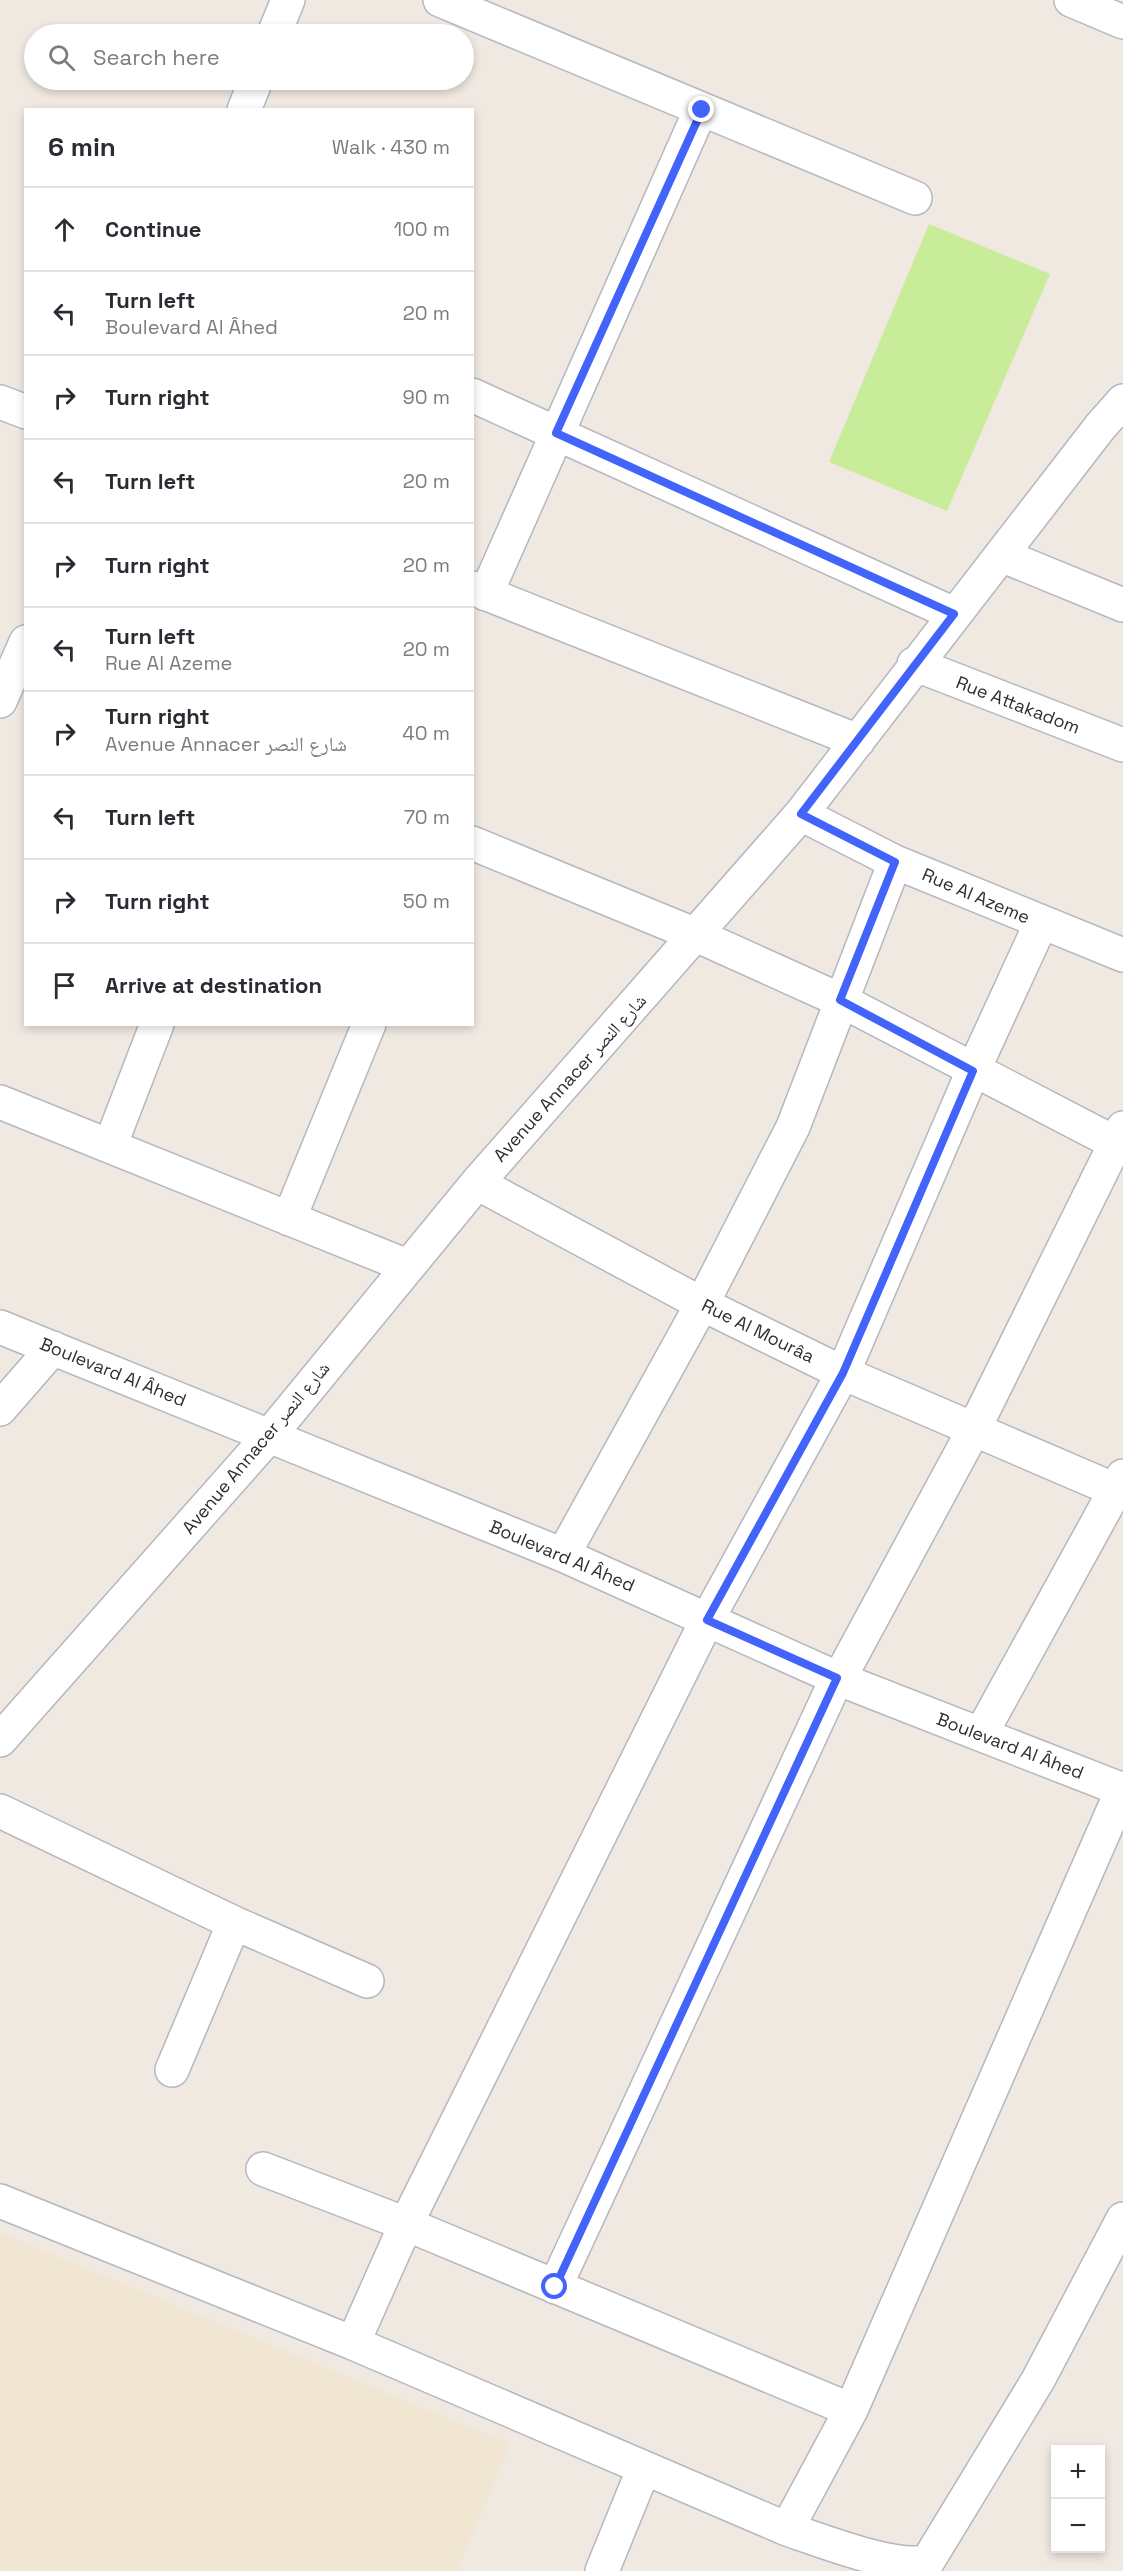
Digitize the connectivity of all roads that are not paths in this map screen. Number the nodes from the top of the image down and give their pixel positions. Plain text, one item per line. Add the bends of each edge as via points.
1 (288, 0) edge
2 (440, 0) edge
3 (1071, 0) edge
4 (1123, 22) edge
5 (278, 24) edge
6 (252, 90) edge
7 (245, 108) edge
8 (702, 110) junction
9 (915, 198) dead end
10 (474, 396) edge
11 (0, 402) edge
12 (1123, 402) edge
13 (24, 411) edge
14 (1111, 431) edge
15 (556, 433) junction
16 (1001, 555) junction
17 (479, 591) edge
18 (1123, 605) edge
19 (954, 614) junction
20 (18, 650) edge
21 (914, 664) junction
22 (0, 701) edge
23 (858, 741) junction
24 (1123, 745) edge
25 (801, 814) junction
26 (474, 844) edge
27 (895, 862) junction
28 (1041, 923) junction
29 (696, 935) junction
30 (1123, 956) edge
31 (840, 1000) junction
32 (156, 1026) edge
33 (368, 1026) edge
34 (973, 1071) junction
35 (0, 1102) edge
36 (1121, 1140) edge
37 (110, 1146) junction
38 (477, 1183) junction
39 (289, 1219) junction
40 (407, 1266) junction
41 (702, 1304) junction
42 (0, 1327) edge
43 (53, 1348) junction
44 (843, 1373) junction
45 (0, 1409) edge
46 (973, 1431) junction
47 (270, 1435) junction
48 (1119, 1483) edge
49 (562, 1555) junction
50 (707, 1620) junction
51 (838, 1679) junction
52 (981, 1734) junction
53 (0, 1740) edge
54 (1123, 1789) edge
55 (0, 1811) edge
56 (234, 1923) junction
57 (367, 1981) dead end
58 (172, 2070) dead end
59 (262, 2169) dead end
60 (0, 2201) edge
61 (1123, 2219) edge
62 (406, 2224) junction
63 (555, 2287) junction
64 (353, 2343) junction
65 (851, 2410) junction
66 (644, 2468) junction
67 (788, 2529) junction
68 (844, 2560) edge
69 (602, 2571) edge

1 - 5 street
2 - 8 street
3 - 4 street
6 - 7 street
8 - 9 street
8 - 15 street
10 - 15 street
11 - 13 street
12 - 14 street, Avenue Annacer شارع النصر
14 - 16 street, Avenue Annacer شارع النصر
15 - 17 street
15 - 19 street
16 - 18 street
16 - 19 street, Avenue Annacer شارع النصر
17 - 23 street
19 - 21 street, Avenue Annacer شارع النصر
20 - 22 street
21 - 23 street, Avenue Annacer شارع النصر
21 - 24 street, Rue Attakadom
23 - 25 street, Avenue Annacer شارع النصر
25 - 27 street, Rue Al Azeme
25 - 29 street, Avenue Annacer شارع النصر
26 - 29 street
27 - 28 street, Rue Al Azeme
27 - 31 street
28 - 30 street, Rue Al Azeme
28 - 34 street
29 - 31 street
29 - 38 street, Avenue Annacer شارع النصر
31 - 34 street
31 - 41 street via 794,1127
32 - 37 street
33 - 39 street
34 - 36 street
34 - 44 street
35 - 37 street
36 - 46 street
37 - 39 street
38 - 40 street, Avenue Annacer شارع النصر
38 - 41 street, Rue Al Mourâa
39 - 40 street
40 - 47 street, Avenue Annacer شارع النصر
41 - 44 street, Rue Al Mourâa
41 - 49 street
42 - 43 street, Boulevard Al Âhed
43 - 45 street
43 - 47 street, Boulevard Al Âhed
44 - 46 street, Rue Al Mourâa
44 - 50 street
46 - 48 street, Rue Al Mourâa
46 - 51 street
47 - 49 street, Boulevard Al Âhed
47 - 53 street, Avenue Annacer شارع النصر
48 - 52 street
49 - 50 street, Boulevard Al Âhed
50 - 51 street, Boulevard Al Âhed
50 - 62 street
51 - 52 street, Boulevard Al Âhed
51 - 63 street
52 - 54 street, Boulevard Al Âhed
54 - 65 street
55 - 56 street
56 - 57 street
56 - 58 street
59 - 62 street
60 - 64 street
61 - 68 street via 1038,2380 928,2560 916,2565
62 - 63 street
62 - 64 street
63 - 65 street
64 - 66 street
65 - 67 street
66 - 67 street
66 - 69 street
67 - 68 street

